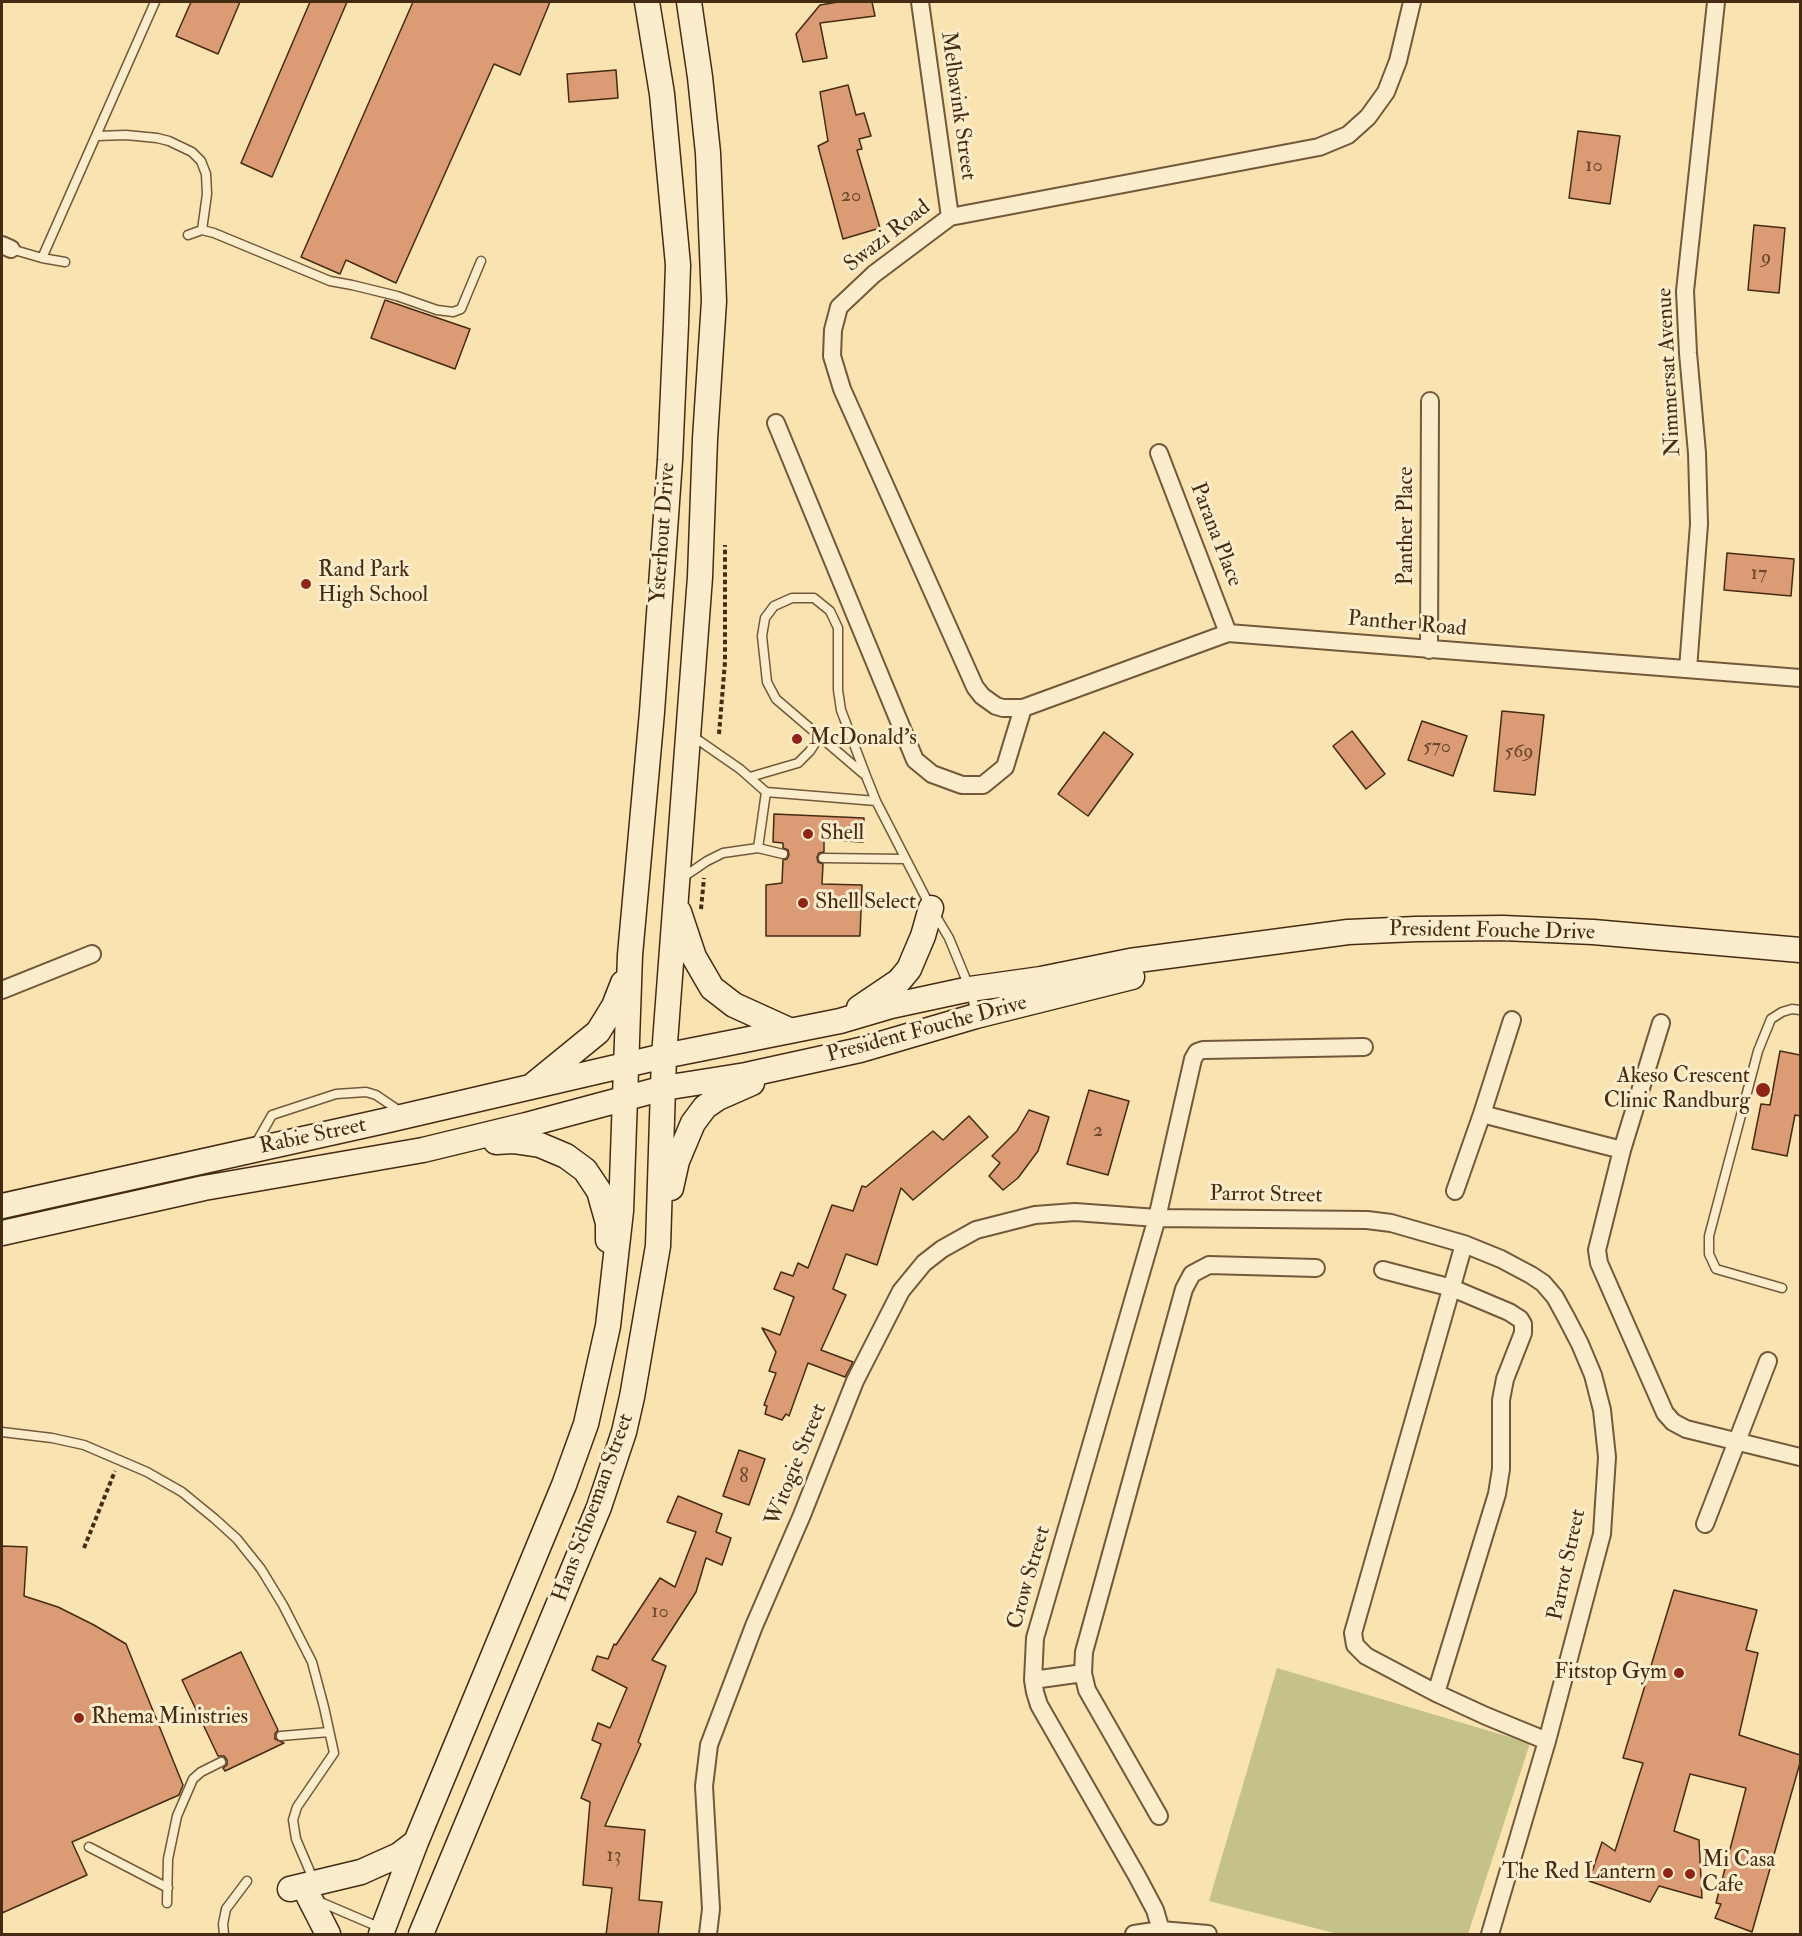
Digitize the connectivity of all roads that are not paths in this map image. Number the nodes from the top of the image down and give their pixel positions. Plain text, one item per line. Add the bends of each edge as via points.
1 (155, 2) edge
2 (647, 2) edge
3 (689, 2) edge
4 (920, 2) edge
5 (1412, 2) edge
6 (1716, 2) edge
7 (96, 136) junction
8 (950, 217) junction
9 (202, 230) junction
10 (188, 235) dead end
11 (6, 247) edge
12 (42, 258) junction
13 (481, 261) dead end
14 (65, 262) dead end
15 (1430, 401) dead end
16 (776, 423) dead end
17 (1159, 453) dead end
18 (1228, 633) junction
19 (1430, 650) junction
20 (1688, 669) junction
21 (1800, 678) edge
22 (1023, 708) junction
23 (688, 733) junction
24 (819, 738) junction
25 (866, 776) junction
26 (750, 777) junction
27 (766, 792) junction
28 (876, 801) junction
29 (758, 848) junction
30 (783, 854) dead end
31 (823, 858) dead end
32 (905, 859) junction
33 (676, 890) junction
34 (931, 908) junction
35 (1800, 950) edge
36 (92, 954) dead end
37 (630, 955) junction
38 (1187, 955) junction
39 (970, 989) junction
40 (2, 990) edge
41 (1800, 1010) edge
42 (976, 1016) junction
43 (1512, 1020) dead end
44 (840, 1021) junction
45 (1660, 1023) dead end
46 (789, 1030) junction
47 (1364, 1047) dead end
48 (664, 1056) junction
49 (793, 1064) junction
50 (625, 1066) junction
51 (529, 1088) junction
52 (664, 1088) junction
53 (625, 1098) junction
54 (1482, 1114) junction
55 (406, 1116) junction
56 (252, 1150) junction
57 (423, 1150) junction
58 (1622, 1150) junction
59 (1455, 1191) dead end
60 (2, 1206) edge
61 (1157, 1218) junction
62 (2, 1233) edge
63 (1464, 1244) junction
64 (658, 1246) junction
65 (1316, 1268) dead end
66 (1383, 1270) dead end
67 (1452, 1288) junction
68 (1782, 1288) dead end
69 (608, 1326) junction
70 (1768, 1361) dead end
71 (2, 1432) edge
72 (1736, 1442) junction
73 (1800, 1456) edge
74 (1705, 1524) dead end
75 (1083, 1673) junction
76 (1033, 1680) junction
77 (1436, 1693) junction
78 (329, 1732) junction
79 (281, 1736) dead end
80 (1547, 1741) junction
81 (221, 1762) dead end
82 (1159, 1816) dead end
83 (416, 1842) junction
84 (89, 1846) dead end
85 (247, 1881) dead end
86 (168, 1888) junction
87 (305, 1890) junction
88 (167, 1904) dead end
89 (1161, 1930) junction
90 (387, 1933) edge
91 (224, 1935) edge
92 (328, 1935) edge
93 (421, 1935) edge
94 (708, 1935) edge
95 (1134, 1935) edge
96 (1208, 1935) edge
97 (1490, 1935) edge

1 - 7 lane
2 - 37 main road, Ysterhout Drive via 662,94 678,265 669,472
3 - 23 main road, Ysterhout Drive via 708,153 714,301
4 - 8 street, Melbavink Street
5 - 8 street, Swazi Road via 1386,92 1368,117 1348,135 1319,147
6 - 20 street, Nimmersat Avenue via 1685,291 1700,524
7 - 9 lane via 157,138 192,152 206,174
7 - 12 lane
8 - 22 street, Swazi Road via 874,274 839,307 832,356 842,389 975,687 996,706
9 - 10 lane
9 - 13 lane via 330,281 453,312 461,309
11 - 12 lane
12 - 14 lane
15 - 19 street, Panther Place
16 - 22 street via 915,760 932,774 962,785 983,785 1005,767
17 - 18 street, Parana Place
18 - 19 street, Panther Road
18 - 22 street, Panther Road
19 - 20 street, Panther Road
20 - 21 street, Panther Road
23 - 26 lane
23 - 33 main road, Ysterhout Drive
24 - 25 lane
24 - 25 lane via 776,699 767,682 762,636 765,618 774,606 792,598 814,598 830,611 838,628 841,710
24 - 26 lane via 798,763
25 - 28 lane
26 - 27 lane
27 - 28 lane
27 - 29 lane
28 - 32 lane
29 - 30 lane
29 - 33 lane via 723,853 707,861
31 - 32 lane
32 - 34 lane
33 - 46 main road via 694,957 712,988 734,1005
33 - 48 main road, Ysterhout Drive
34 - 39 lane
34 - 44 main road via 909,969 899,981
35 - 38 main road, President Fouche Drive via 1503,928 1348,932
36 - 40 street
37 - 50 main road, Ysterhout Drive
37 - 51 main road via 621,992 598,1032
38 - 39 main road, President Fouche Drive
38 - 42 main road, President Fouche Drive via 1134,976
39 - 42 lane
39 - 44 main road, President Fouche Drive
41 - 68 lane via 1782,1012 1771,1019 1758,1051 1708,1236 1709,1254 1716,1269
42 - 49 main road, President Fouche Drive via 860,1050
43 - 54 street
44 - 46 main road, President Fouche Drive
45 - 58 street
46 - 48 main road, President Fouche Drive
47 - 61 street, Crow Street via 1197,1052
48 - 50 main road, President Fouche Drive
48 - 52 main road, Hans Schoeman Street
49 - 52 main road, President Fouche Drive
49 - 64 main road via 718,1098 693,1123 677,1161
50 - 51 main road, Rabie Street
50 - 53 main road, Hans Schoeman Street
51 - 55 main road, Rabie Street
52 - 53 main road, President Fouche Drive
52 - 64 main road, Hans Schoeman Street
53 - 57 main road, Rabie Street
53 - 69 main road, Hans Schoeman Street via 620,1229
54 - 58 street
54 - 59 street
55 - 56 main road, Rabie Street
55 - 56 lane via 376,1095 336,1094 272,1115
56 - 60 main road, Rabie Street
57 - 62 main road, Rabie Street via 204,1188
57 - 69 main road via 527,1142 558,1152 585,1170 599,1191 608,1223
58 - 72 street via 1597,1250 1599,1263 1665,1413 1686,1429
61 - 63 street, Parrot Street via 1367,1220
61 - 76 street, Crow Street via 1035,1638
61 - 94 street, Witogie Street via 1075,1212 1035,1215 976,1230 924,1263 901,1291 855,1381 709,1745 704,1786 711,1909
63 - 67 street
63 - 80 street, Parrot Street via 1531,1275 1555,1297 1593,1375 1602,1410 1607,1457 1602,1533
64 - 93 main road, Hans Schoeman Street via 632,1397 599,1507
65 - 75 street via 1209,1265 1192,1274 1184,1289 1084,1652
66 - 67 street
67 - 77 street via 1520,1319 1523,1334 1501,1400 1497,1494
67 - 77 street via 1353,1633 1355,1645 1366,1656
69 - 83 main road, Hans Schoeman Street via 586,1424 564,1485
70 - 72 street
71 - 78 lane via 84,1445 120,1459 182,1492 237,1539 283,1605 312,1662
72 - 73 street
72 - 74 street
75 - 76 street
75 - 82 street via 1087,1690
76 - 89 street, Crow Street via 1045,1717 1137,1876
77 - 80 street
78 - 79 lane
78 - 87 lane via 334,1754 297,1807 293,1820
80 - 97 street, Parrot Street
81 - 86 lane via 193,1779 183,1801 168,1859
83 - 87 main road via 382,1864
83 - 90 main road, Hans Schoeman Street
84 - 86 lane
85 - 91 lane via 226,1909
86 - 88 lane
87 - 90 lane
87 - 92 main road
89 - 95 street
89 - 96 street

